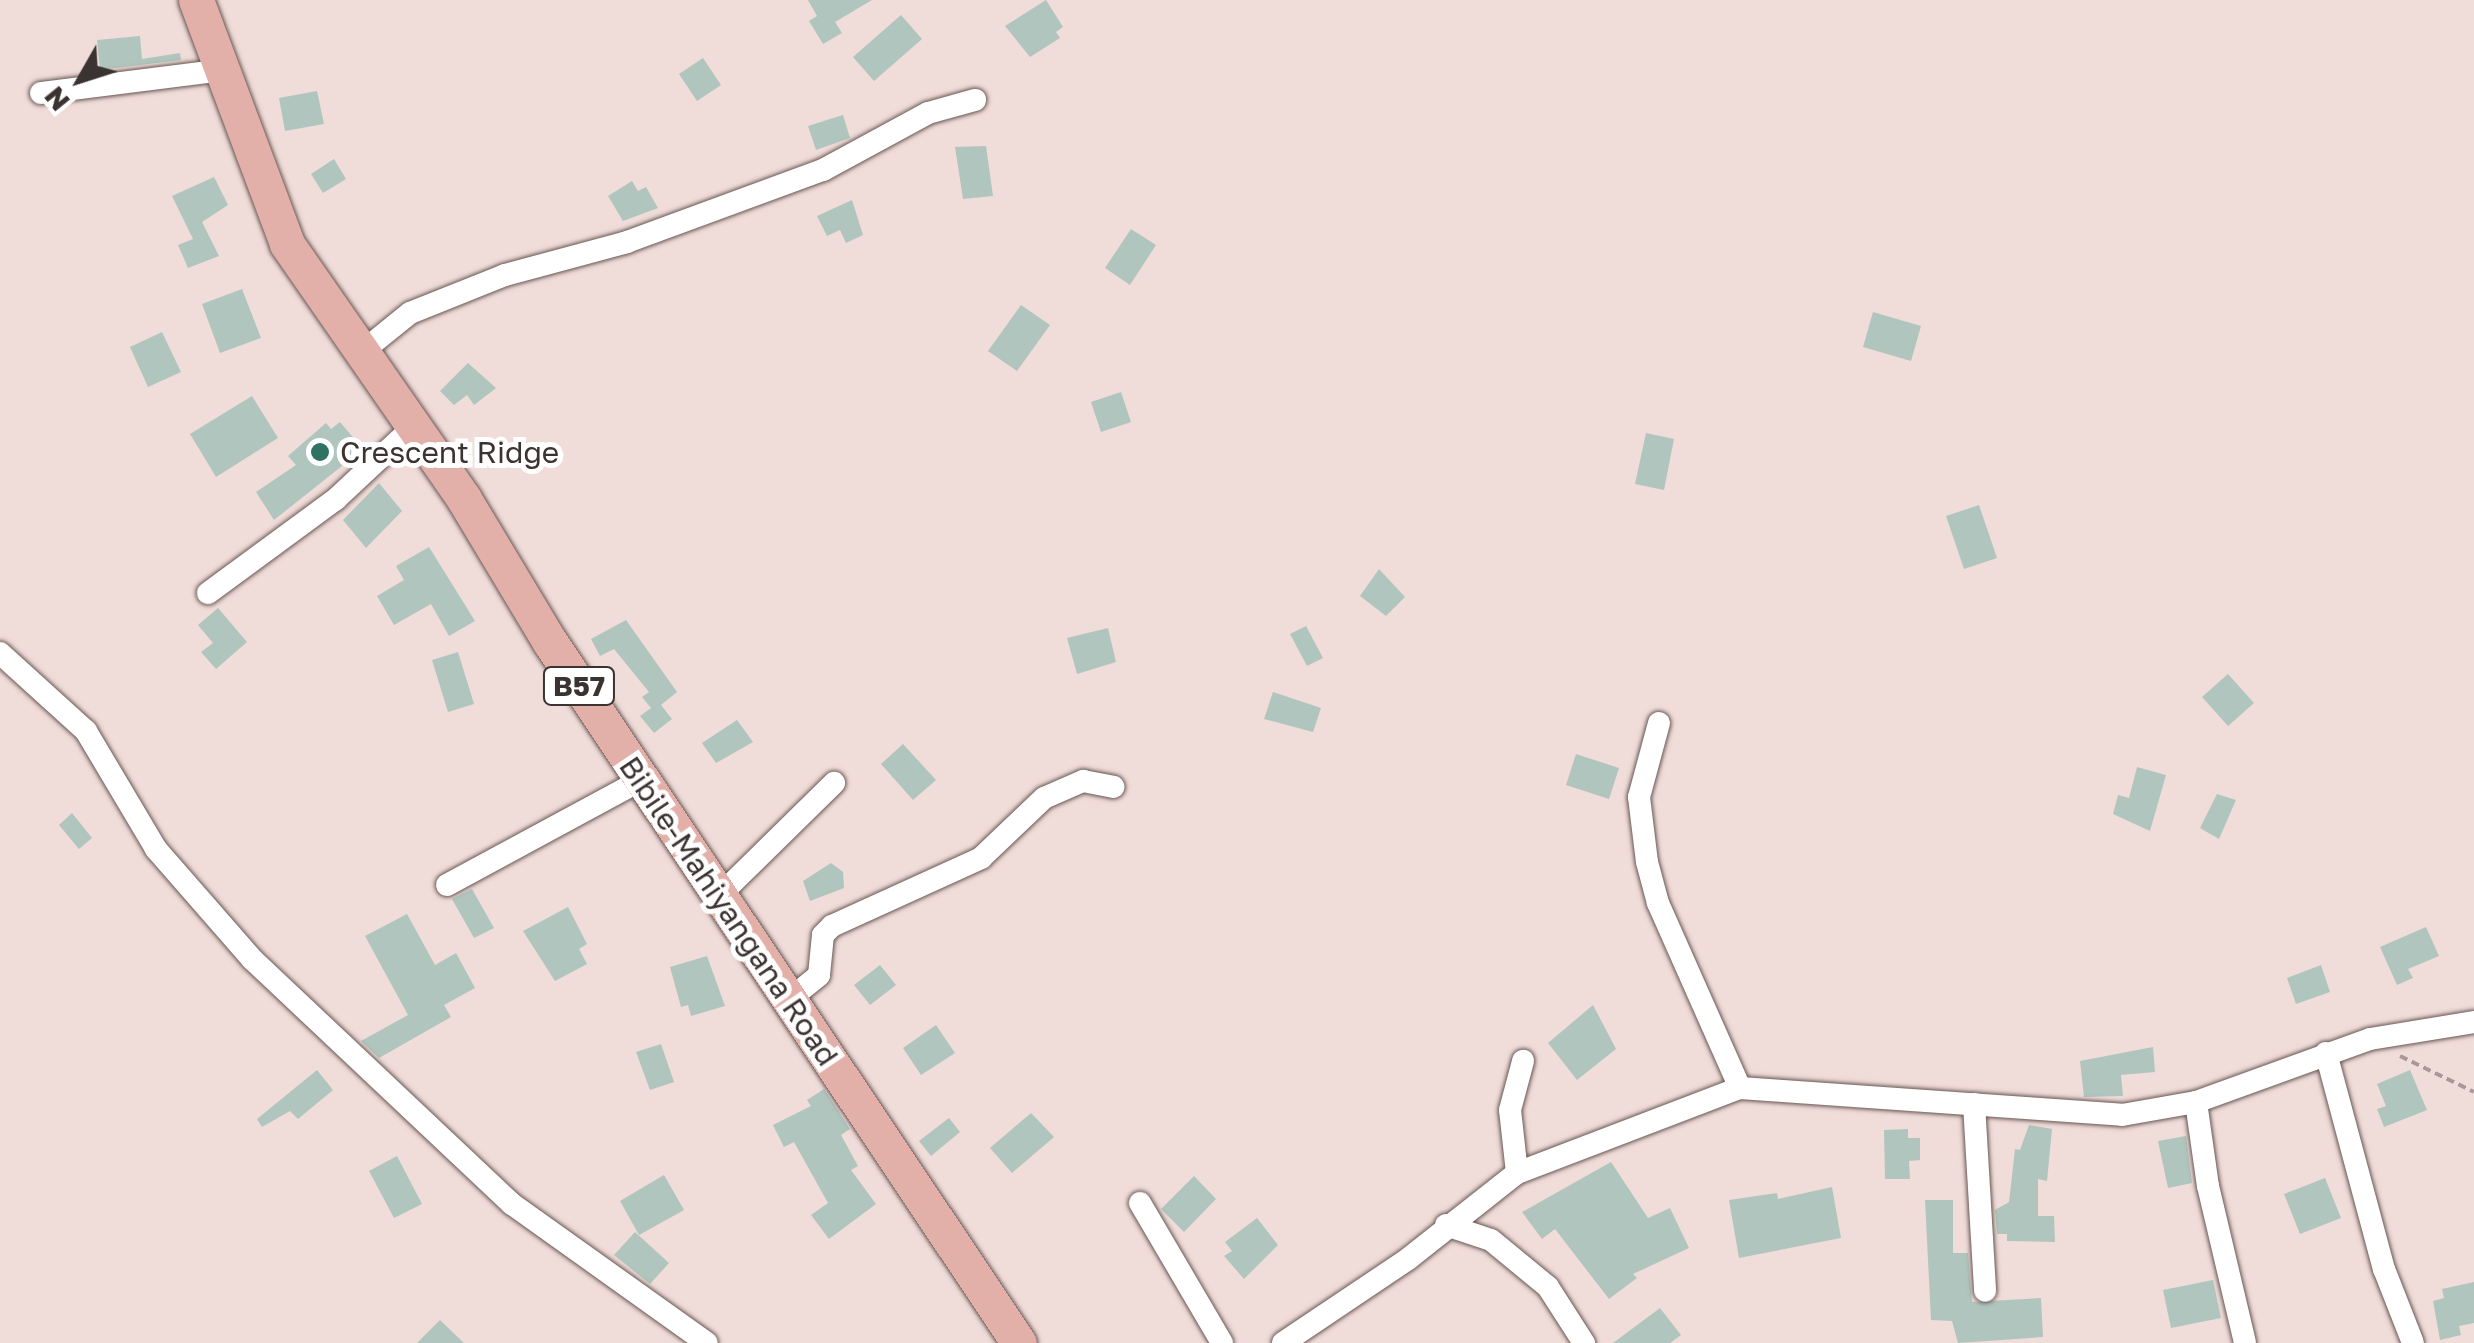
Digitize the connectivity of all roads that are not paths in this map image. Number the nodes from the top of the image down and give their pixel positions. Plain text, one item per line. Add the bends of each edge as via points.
1 (196, 0) edge
2 (222, 70) junction
3 (42, 92) dead end
4 (975, 100) dead end
5 (358, 355) junction
6 (412, 428) junction
7 (208, 592) dead end
8 (0, 653) edge
9 (1659, 722) dead end
10 (641, 780) junction
11 (834, 783) dead end
12 (1114, 787) dead end
13 (447, 885) dead end
14 (720, 895) junction
15 (791, 998) junction
16 (2474, 1022) edge
17 (2326, 1053) junction
18 (1523, 1061) dead end
19 (1740, 1088) junction
20 (2196, 1102) junction
21 (1974, 1104) junction
22 (1516, 1174) junction
23 (1140, 1203) dead end
24 (1446, 1225) junction
25 (1984, 1291) dead end
26 (707, 1343) edge
27 (1020, 1343) edge
28 (1222, 1343) edge
29 (1282, 1343) edge
30 (1584, 1343) edge
31 (2245, 1343) edge
32 (2413, 1343) edge

1 - 2 main road, Bibile-Mahiyangana Road / B57
2 - 3 street
2 - 5 main road, Bibile-Mahiyangana Road / B57 via 287,244
4 - 5 street via 928,113 823,170 627,242 504,275 410,313
5 - 6 main road, Bibile-Mahiyangana Road / B57
6 - 7 street via 336,499
6 - 10 main road, Bibile-Mahiyangana Road / B57
8 - 26 street via 20,664 86,731 156,849 252,959 512,1204
9 - 19 street via 1639,798 1648,862 1672,938
10 - 13 street
10 - 14 main road, Bibile-Mahiyangana Road / B57
11 - 14 street
12 - 15 street via 1083,781 1044,798 981,858 832,926 823,935 819,975
14 - 15 main road, Bibile-Mahiyangana Road / B57
15 - 27 main road, Bibile-Mahiyangana Road / B57
16 - 17 street via 2370,1038
17 - 20 street
17 - 32 street via 2384,1269
18 - 22 street via 1510,1110
19 - 21 street
19 - 22 street
20 - 21 street via 2122,1116
20 - 31 street
21 - 25 street
22 - 24 street
23 - 28 street
24 - 29 street
24 - 30 street via 1491,1240 1548,1286

